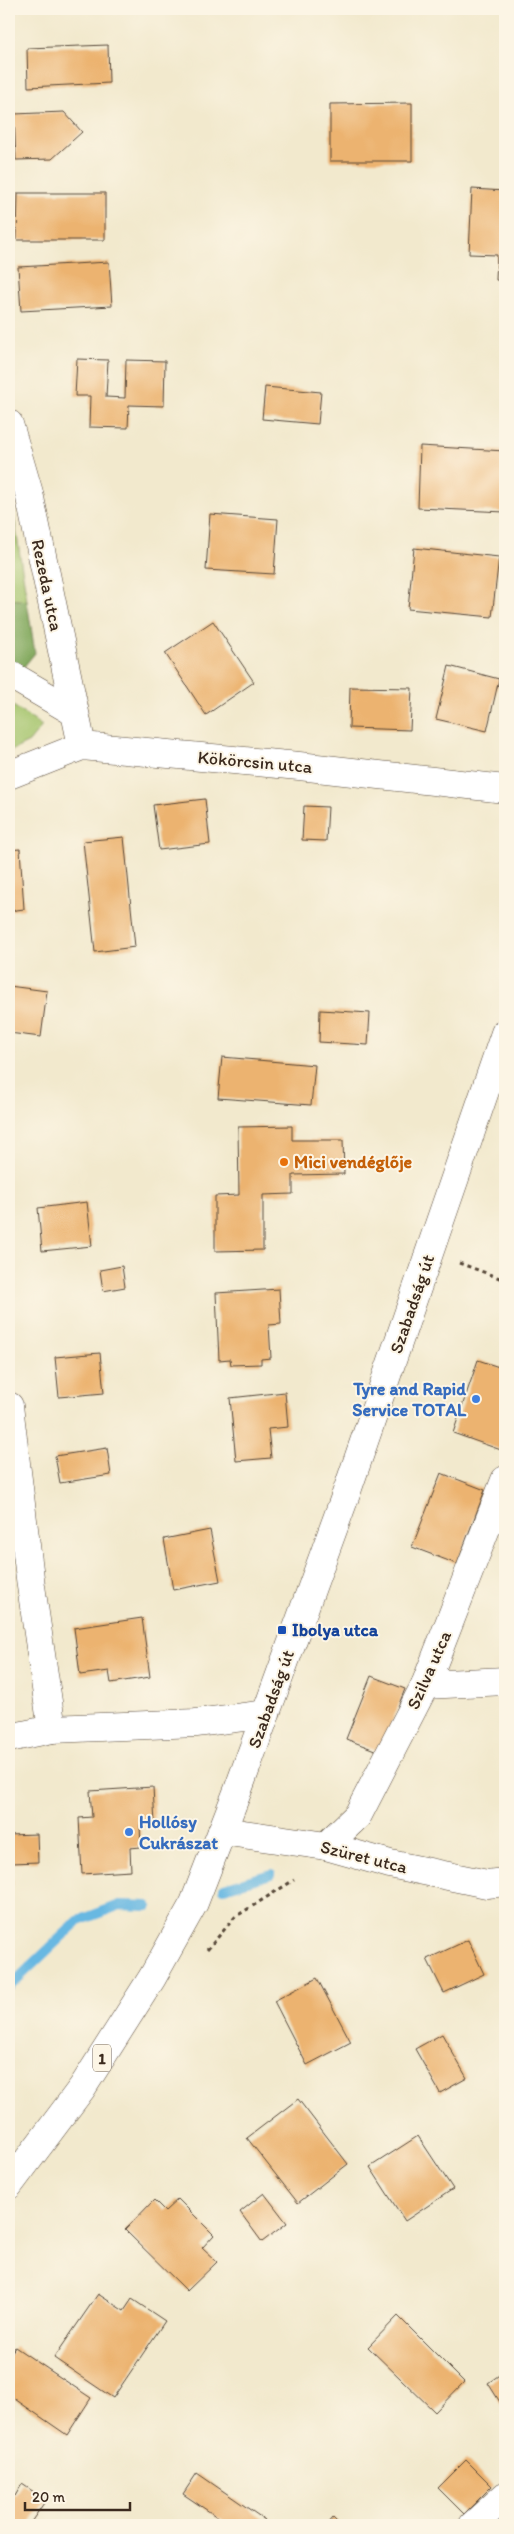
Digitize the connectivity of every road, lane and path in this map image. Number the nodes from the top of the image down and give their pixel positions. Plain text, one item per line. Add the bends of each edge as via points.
1 (9, 424) edge
2 (9, 674) edge
3 (74, 712) junction
4 (82, 746) junction
5 (9, 775) edge
6 (505, 789) edge
7 (505, 1033) edge
8 (430, 1253) junction
9 (505, 1280) edge
10 (9, 1406) edge
11 (505, 1480) edge
12 (500, 1506) edge
13 (505, 1681) edge
14 (425, 1685) junction
15 (266, 1714) junction
16 (52, 1729) junction
17 (9, 1738) edge
18 (222, 1831) junction
19 (326, 1846) junction
20 (294, 1880) dead end
21 (505, 1882) edge
22 (204, 1955) dead end
23 (9, 2185) edge
24 (505, 2496) edge
25 (473, 2525) edge

1 - 3 street, Rezeda utca via 29,493
2 - 3 street
3 - 4 street, Rezeda utca
4 - 5 street, Kökörcsin utca
4 - 6 street, Kökörcsin utca
7 - 8 street, Szabadság út / 1
8 - 9 path
8 - 15 street, Szabadság út / 1
10 - 16 street
11 - 12 street, Szilva utca
12 - 14 street, Szilva utca
13 - 14 street
14 - 19 street, Szilva utca via 358,1815
15 - 16 street via 196,1723
15 - 18 street, Szabadság út / 1
16 - 17 street
18 - 19 street, Szüret utca
18 - 23 street, Szabadság út / 1 via 194,1903 152,1978 82,2088
19 - 21 street, Szüret utca via 390,1864 487,1884
20 - 22 path via 235,1918
24 - 25 street

